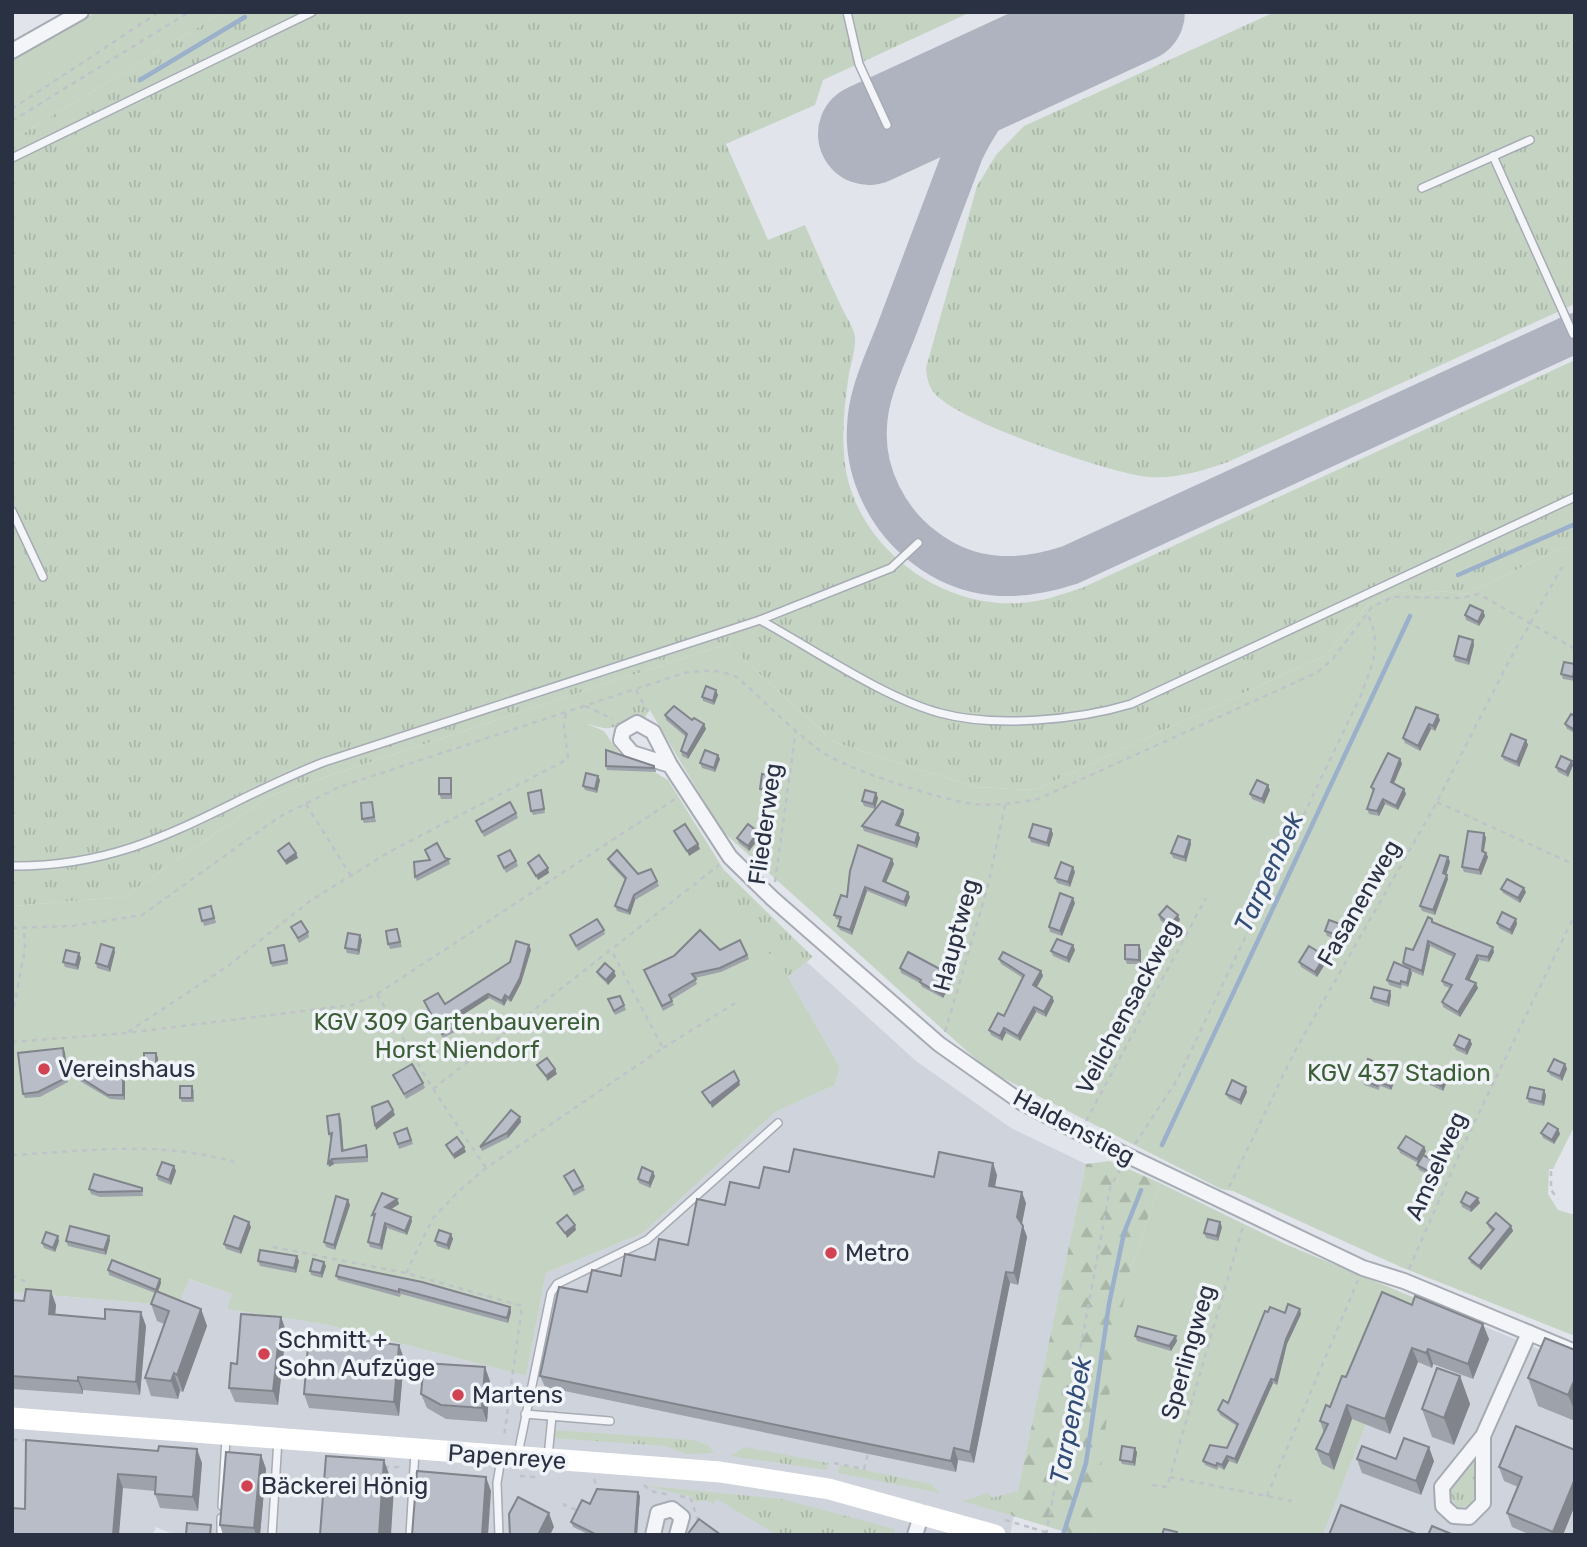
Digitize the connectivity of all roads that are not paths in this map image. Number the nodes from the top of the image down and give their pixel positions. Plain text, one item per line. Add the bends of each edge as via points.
1 (81, 12) edge
2 (312, 12) edge
3 (847, 12) edge
4 (12, 51) edge
5 (887, 125) dead end
6 (1531, 140) dead end
7 (1493, 156) junction
8 (12, 158) edge
9 (1422, 188) dead end
10 (1573, 334) dead end
11 (1575, 497) edge
12 (12, 511) edge
13 (918, 543) dead end
14 (43, 577) dead end
15 (760, 620) junction
16 (670, 765) junction
17 (12, 866) edge
18 (778, 1124) dead end
19 (1529, 1333) junction
20 (1575, 1352) edge
21 (525, 1414) junction
22 (552, 1416) junction
23 (12, 1418) edge
24 (611, 1421) dead end
25 (226, 1435) junction
26 (1483, 1436) junction
27 (278, 1439) junction
28 (415, 1451) junction
29 (509, 1458) junction
30 (547, 1461) junction
31 (922, 1513) junction
32 (221, 1535) edge
33 (272, 1535) edge
34 (410, 1535) edge
35 (499, 1535) edge
36 (653, 1535) edge
37 (677, 1535) edge
38 (915, 1535) edge
39 (995, 1535) edge

1 - 4 street
2 - 8 lane
3 - 5 lane via 859,64
6 - 7 lane
7 - 9 lane
7 - 10 lane
11 - 15 lane via 1131,704 1071,718 976,719 940,713 903,699
12 - 14 lane
13 - 15 lane via 891,568
15 - 17 lane via 324,762 136,848 96,858
16 - 16 street, Haldenstieg via 653,732 637,723 622,731 621,740 632,753
16 - 19 street, Haldenstieg via 730,857 772,899 939,1044 1021,1102 1363,1268
18 - 21 lane via 647,1240 556,1284
19 - 20 street, Haldenstieg
19 - 26 street
21 - 22 lane
21 - 29 lane
22 - 24 lane
22 - 30 lane
23 - 25 main road, Papenreye
25 - 27 main road, Papenreye
25 - 32 lane
26 - 26 street via 1483,1503 1475,1513 1458,1517 1443,1506 1442,1487
27 - 28 main road, Papenreye
27 - 33 lane
28 - 29 main road, Papenreye
28 - 34 lane
29 - 30 main road, Papenreye
29 - 35 lane via 497,1483
30 - 31 main road, Papenreye via 778,1479
31 - 38 street
31 - 39 main road, Papenreye
36 - 37 street via 658,1513 672,1509 682,1517

